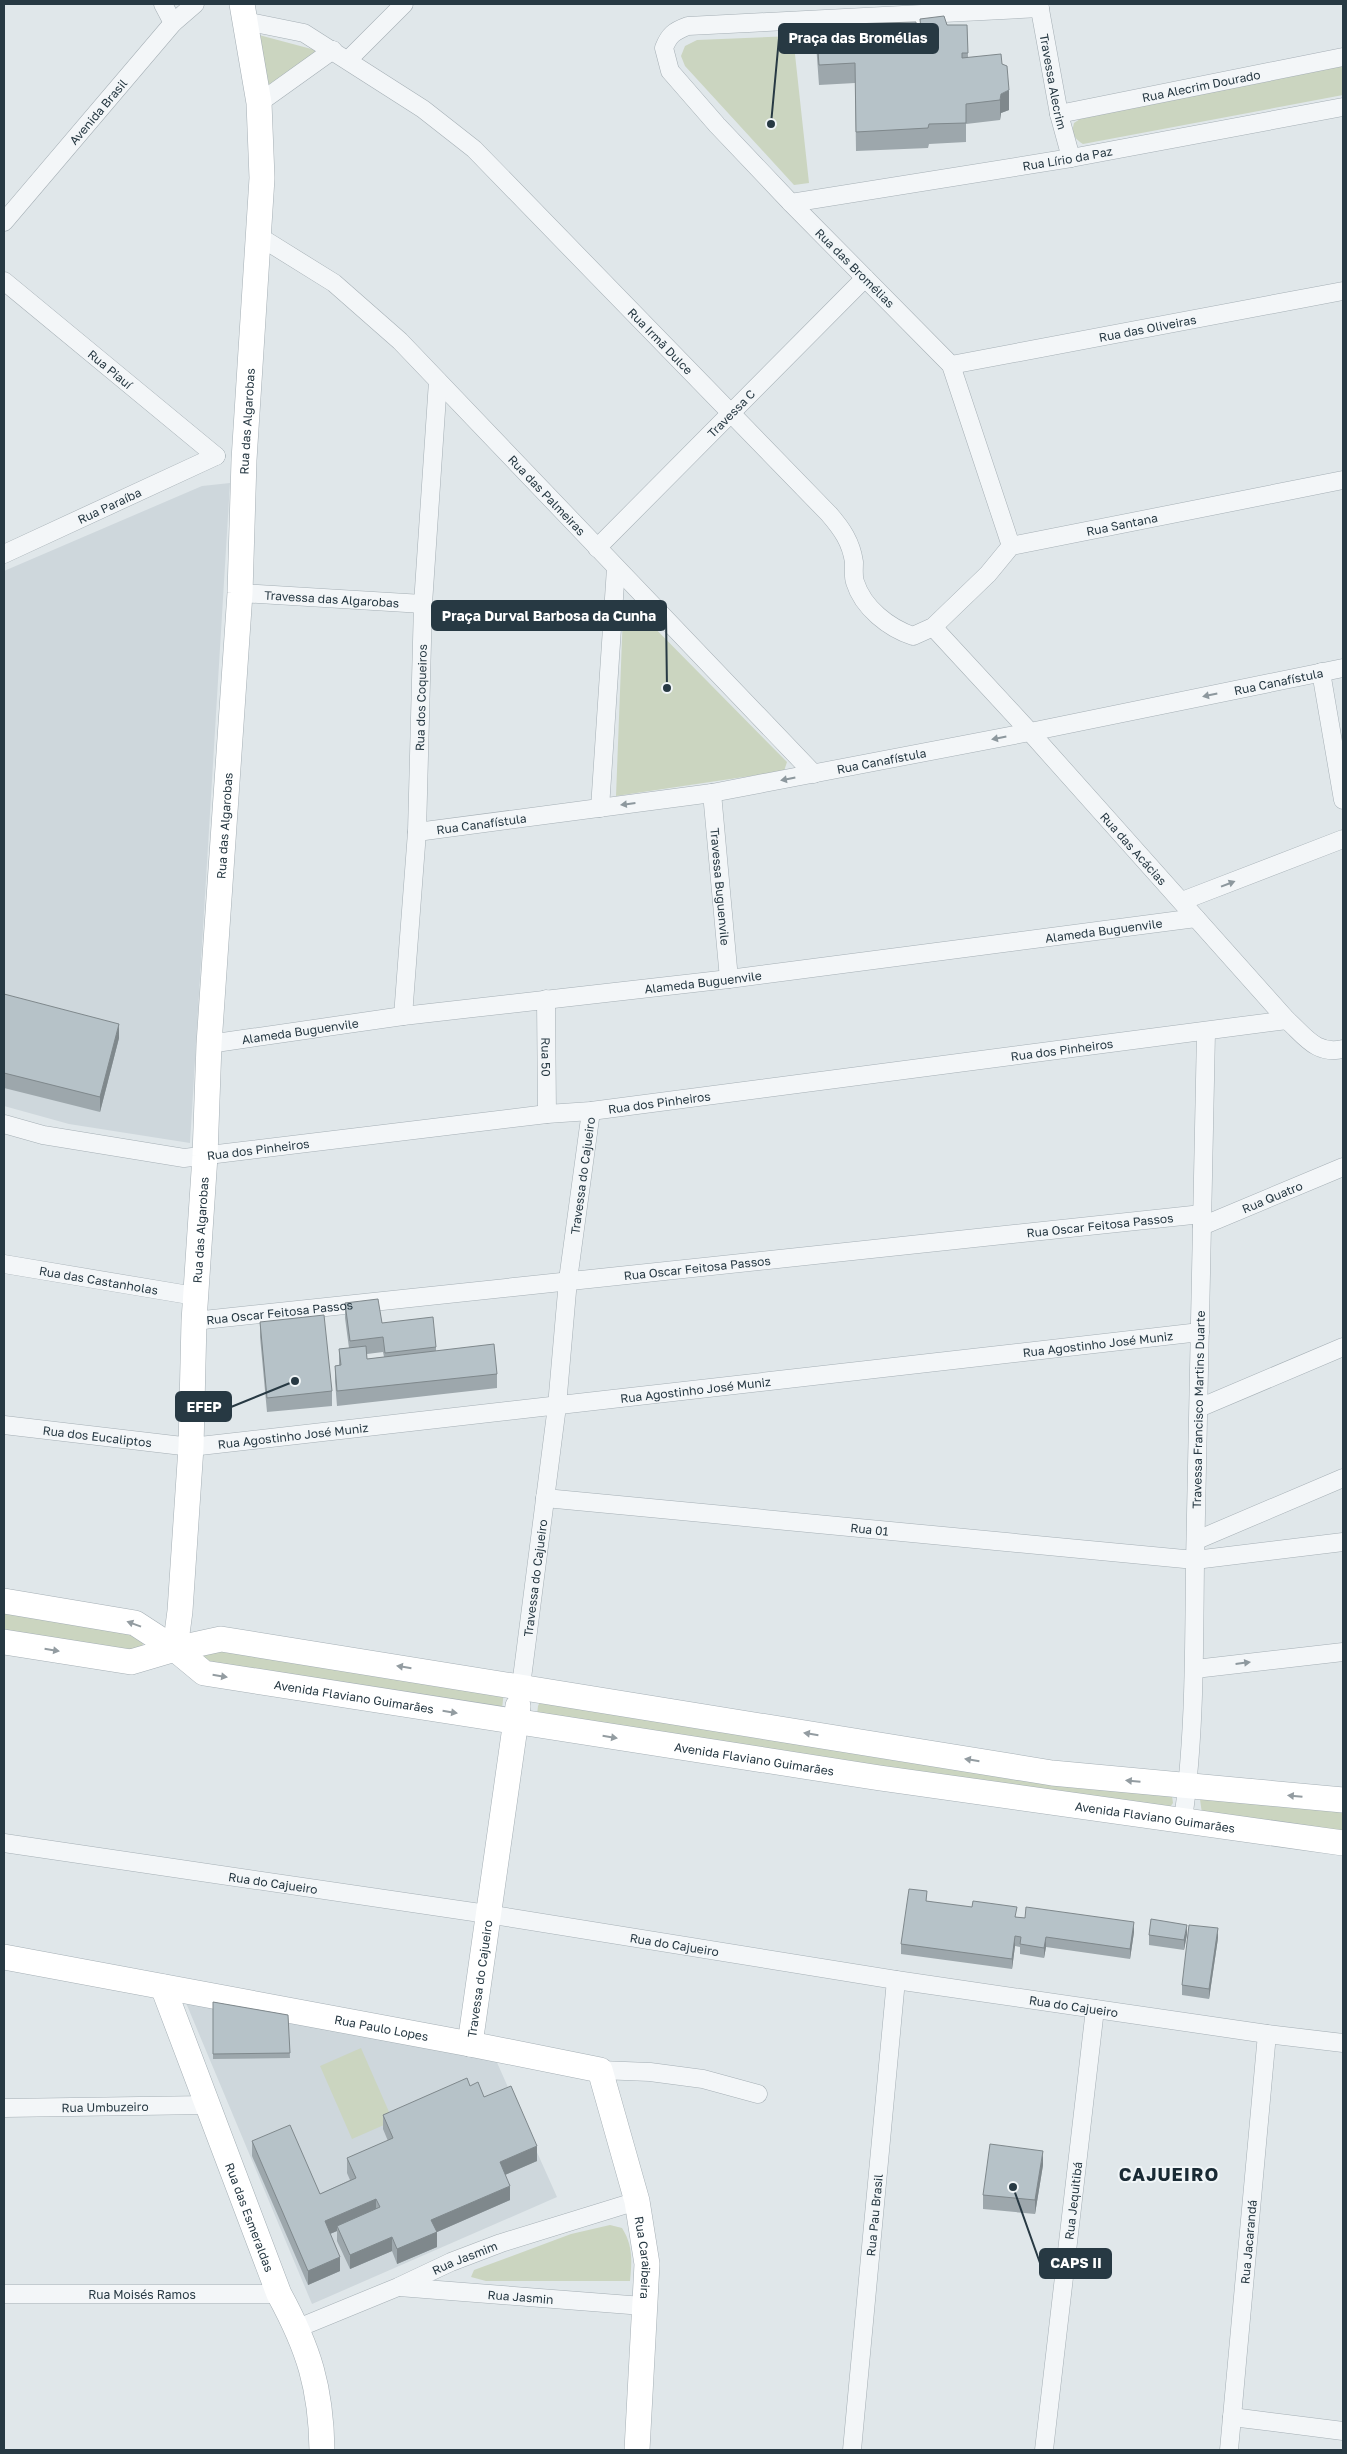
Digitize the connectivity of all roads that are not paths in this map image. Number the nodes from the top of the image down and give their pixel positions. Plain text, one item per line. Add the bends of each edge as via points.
1 (163, 4) edge
2 (195, 4) edge
3 (404, 4) edge
4 (1040, 6) edge
5 (243, 12) edge
6 (173, 23) junction
7 (333, 50) junction
8 (1343, 57) edge
9 (348, 60) junction
10 (259, 103) junction
11 (1343, 107) edge
12 (1059, 114) junction
13 (1071, 158) junction
14 (791, 203) junction
15 (4, 222) edge
16 (260, 237) junction
17 (865, 278) junction
18 (4, 281) edge
19 (1343, 291) edge
20 (951, 365) junction
21 (438, 381) junction
22 (732, 413) junction
23 (216, 456) junction
24 (244, 460) junction
25 (1343, 480) edge
26 (1011, 546) junction
27 (597, 548) junction
28 (4, 554) edge
29 (616, 568) junction
30 (240, 593) junction
31 (423, 604) junction
32 (933, 627) junction
33 (1343, 668) edge
34 (1321, 672) junction
35 (1030, 732) junction
36 (814, 774) junction
37 (712, 793) junction
38 (1343, 800) edge
39 (600, 808) junction
40 (417, 832) junction
41 (1343, 839) edge
42 (1182, 902) junction
43 (1196, 918) junction
44 (729, 979) junction
45 (546, 999) junction
46 (403, 1016) junction
47 (1288, 1020) junction
48 (1206, 1032) junction
49 (209, 1044) junction
50 (1343, 1049) edge
51 (591, 1111) junction
52 (547, 1114) junction
53 (4, 1124) edge
54 (205, 1156) junction
55 (1343, 1167) edge
56 (1202, 1220) junction
57 (4, 1264) edge
58 (568, 1280) junction
59 (195, 1296) junction
60 (194, 1321) junction
61 (1200, 1332) junction
62 (1343, 1347) edge
63 (557, 1406) junction
64 (1199, 1408) junction
65 (4, 1425) edge
66 (191, 1447) junction
67 (1343, 1478) edge
68 (545, 1498) junction
69 (1197, 1540) junction
70 (1343, 1542) edge
71 (1195, 1560) junction
72 (4, 1601) edge
73 (4, 1642) edge
74 (175, 1649) junction
75 (1343, 1652) edge
76 (1195, 1669) junction
77 (521, 1686) junction
78 (515, 1722) junction
79 (1188, 1786) junction
80 (1343, 1800) edge
81 (1183, 1820) junction
82 (4, 1842) edge
83 (1343, 1843) edge
84 (487, 1914) junction
85 (4, 1957) edge
86 (896, 1980) junction
87 (163, 1987) junction
88 (1095, 2009) junction
89 (1267, 2034) junction
90 (1343, 2043) edge
91 (470, 2044) junction
92 (600, 2070) junction
93 (758, 2094) dead end
94 (207, 2105) junction
95 (4, 2108) edge
96 (636, 2201) junction
97 (398, 2287) junction
98 (4, 2294) edge
99 (279, 2294) junction
100 (643, 2306) junction
101 (298, 2328) junction
102 (1232, 2417) junction
103 (1343, 2431) edge
104 (322, 2450) edge
105 (637, 2450) edge
106 (852, 2450) edge
107 (1044, 2450) edge
108 (1229, 2450) edge

1 - 6 street
2 - 6 street, Avenida Brasil
3 - 9 street
4 - 12 street, Travessa Alecrim
4 - 14 street, Rua das Bromélias via 688,26 670,34 664,48 670,71
5 - 7 street, Rua Irmã Dulce via 304,32
5 - 10 street, Rua das Algarobas
6 - 15 street, Avenida Brasil
7 - 9 street, Rua Irmã Dulce
7 - 10 street
8 - 12 street, Rua Alecrim Dourado
9 - 22 street, Rua Irmã Dulce via 447,126 474,149
10 - 16 street, Rua das Algarobas
11 - 13 street, Rua Lírio da Paz
12 - 13 street, Travessa Alecrim
13 - 14 street, Rua Lírio da Paz
14 - 17 street, Rua das Bromélias
16 - 21 street, Rua das Palmeiras via 334,283 400,341
16 - 24 street, Rua das Algarobas
17 - 20 street, Rua das Bromélias
17 - 22 street, Travessa C
18 - 23 street, Rua Piauí
19 - 20 street, Rua das Oliveiras
20 - 26 street, Rua das Bromélias
21 - 27 street, Rua das Palmeiras
21 - 31 street, Rua dos Coqueiros
22 - 27 street, Travessa C
22 - 32 street, Rua Irmã Dulce via 843,531 851,546 855,581 880,618 899,631 914,636
23 - 24 street
23 - 28 street, Rua Paraíba
24 - 30 street, Rua das Algarobas
25 - 26 street, Rua Santana
26 - 32 street via 988,574
27 - 29 street, Rua das Palmeiras
29 - 36 street, Rua das Palmeiras
29 - 39 street
30 - 31 street, Travessa das Algarobas
30 - 49 street, Rua das Algarobas
31 - 40 street, Rua dos Coqueiros
32 - 35 street, Rua das Acácias
33 - 34 street, Rua Canafístula
34 -> 35 street, Rua Canafístula
34 - 38 street
35 -> 36 street, Rua Canafístula
35 - 42 street, Rua das Acácias
36 -> 37 street, Rua Canafístula
37 -> 39 street, Rua Canafístula
37 - 44 street, Travessa Buguenvile
39 - 40 street, Rua Canafístula
40 - 46 street, Rua dos Coqueiros
42 -> 41 street
42 - 43 street, Rua das Acácias
43 - 44 street, Alameda Buguenvile
43 - 47 street, Rua das Acácias
44 - 45 street, Alameda Buguenvile
45 - 46 street, Alameda Buguenvile
45 - 52 street, Rua 50
46 - 49 street, Alameda Buguenvile
47 - 48 street, Rua dos Pinheiros
47 - 50 street, Rua das Acácias via 1324,1051
48 - 51 street, Rua dos Pinheiros
48 - 56 street, Travessa Francisco Martins Duarte
49 - 54 street, Rua das Algarobas
51 - 52 street, Rua dos Pinheiros
51 - 58 street, Travessa do Cajueiro
52 - 54 street, Rua dos Pinheiros
53 - 54 street, Rua dos Pinheiros via 43,1135 137,1152 184,1158
54 - 59 street, Rua das Algarobas
55 - 56 street, Rua Quatro
56 - 58 street, Rua Oscar Feitosa Passos
56 - 61 street, Travessa Francisco Martins Duarte
57 - 59 street, Rua das Castanholas
58 - 60 street, Rua Oscar Feitosa Passos
58 - 63 street, Travessa do Cajueiro
59 - 60 street, Rua das Algarobas
60 - 66 street, Rua das Algarobas
61 - 63 street, Rua Agostinho José Muniz
61 - 64 street, Travessa Francisco Martins Duarte
62 - 64 street
63 - 66 street, Rua Agostinho José Muniz
63 - 68 street, Travessa do Cajueiro
64 - 69 street, Travessa Francisco Martins Duarte
65 - 66 street, Rua dos Eucaliptos
66 - 74 street, Rua das Algarobas
67 - 69 street
68 - 71 street, Rua 01
68 - 77 street, Travessa do Cajueiro
69 - 71 street, Travessa Francisco Martins Duarte
70 - 71 street, Rua 01
71 - 76 street, Travessa Francisco Martins Duarte
74 -> 72 street, Avenida Flaviano Guimarães via 136,1623
73 -> 74 street via 131,1662
77 -> 74 street via 221,1638
74 -> 78 street, Avenida Flaviano Guimarães via 204,1673
76 -> 75 street
76 - 79 street, Travessa Francisco Martins Duarte
77 - 78 street, Travessa do Cajueiro
79 -> 77 street via 1052,1773
78 -> 81 street, Avenida Flaviano Guimarães
78 - 84 street, Travessa do Cajueiro
80 -> 79 street
79 - 81 street, Travessa Francisco Martins Duarte
81 - 83 street, Avenida Flaviano Guimarães
82 - 84 street, Rua do Cajueiro
84 - 86 street, Rua do Cajueiro
84 - 91 street, Travessa do Cajueiro
85 - 87 street, Rua Paulo Lopes
86 - 88 street, Rua do Cajueiro
86 - 106 street, Rua Pau Brasil
87 - 91 street, Rua Paulo Lopes
87 - 94 street, Rua das Esmeraldas
88 - 89 street, Rua do Cajueiro
88 - 107 street, Rua Jequitibá
89 - 90 street, Rua do Cajueiro
89 - 102 street, Rua Jacarandá
91 - 92 street, Rua Paulo Lopes
92 - 93 street, Rua Paulo Lopes via 704,2079
92 - 96 street, Rua Caraibeira
94 - 95 street, Rua Umbuzeiro
94 - 99 street, Rua das Esmeraldas
96 - 97 street, Rua Jasmim via 501,2243 450,2262
96 - 100 street, Rua Caraibeira via 647,2264
97 - 100 street, Rua Jasmin
97 - 101 street, Rua Jasmim
98 - 99 street, Rua Moisés Ramos
99 - 101 street, Rua das Esmeraldas
100 - 105 street, Rua Caraibeira
101 - 104 street, Rua das Esmeraldas via 317,2384
102 - 103 street
102 - 108 street, Rua Jacarandá

